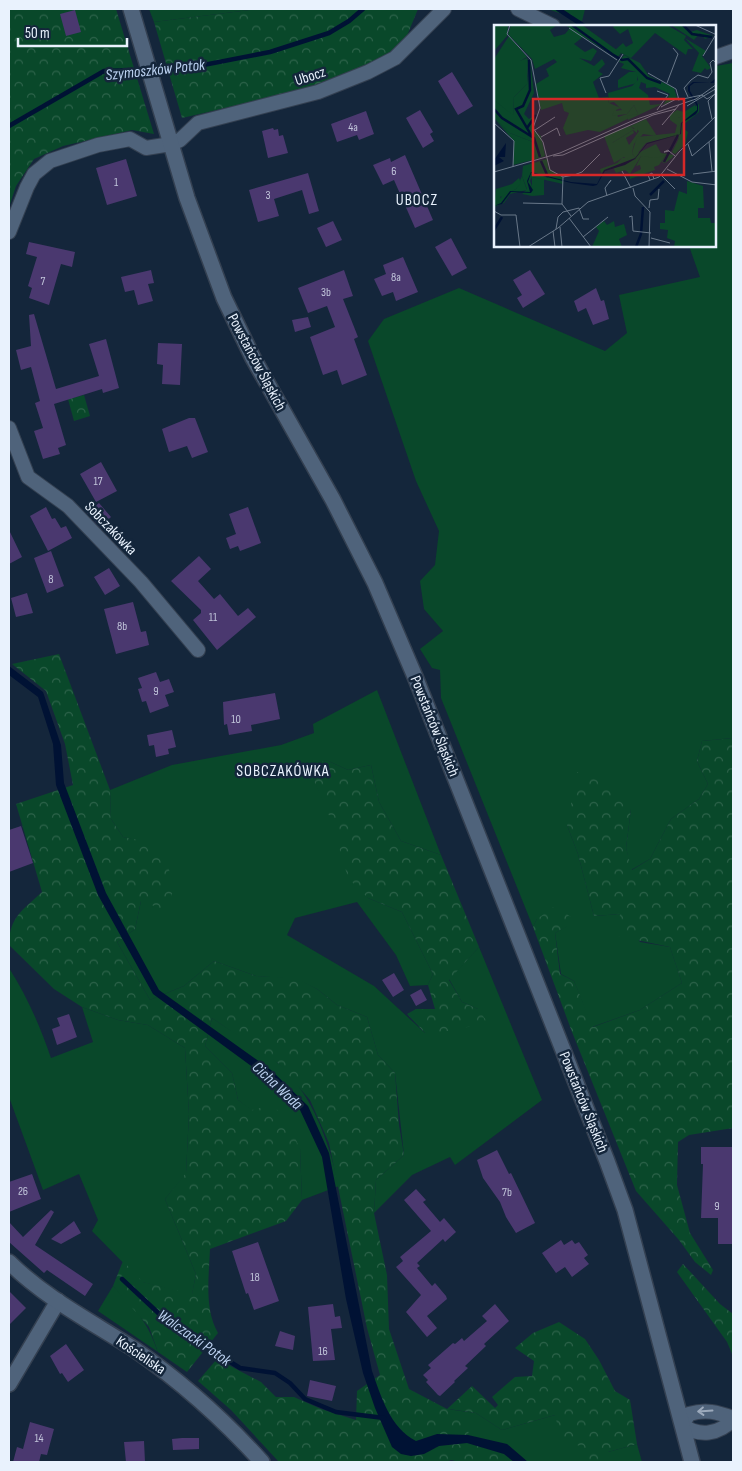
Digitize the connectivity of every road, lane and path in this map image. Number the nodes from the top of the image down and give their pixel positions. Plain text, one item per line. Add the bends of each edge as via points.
1 (131, 9) edge
2 (444, 9) edge
3 (518, 9) edge
4 (551, 25) edge
5 (733, 51) edge
6 (717, 57) edge
7 (170, 144) junction
8 (9, 232) edge
9 (9, 428) edge
10 (198, 650) dead end
11 (9, 1262) edge
12 (58, 1301) junction
13 (9, 1384) edge
14 (733, 1418) edge
15 (682, 1425) junction
16 (262, 1462) edge
17 (692, 1462) edge

1 - 7 street, Powstańców Śląskich
2 - 7 street, Ubocz via 395,58 368,72 318,92 198,123 180,140
3 - 4 street
5 - 6 street
7 - 8 street via 146,148 130,139 114,141 50,161 34,174
7 - 15 street, Powstańców Śląskich via 202,244 224,298 253,358 346,525 416,679 625,1210
9 - 10 street, Sobczakówka via 28,477 68,506 141,582
11 - 12 street, Kościeliska
12 - 13 street
12 - 16 street, Kościeliska via 185,1386
14 - 15 street via 726,1428 719,1430 694,1433
14 -> 15 street via 717,1410 699,1411 689,1414
15 - 17 street, Powstańców Śląskich

